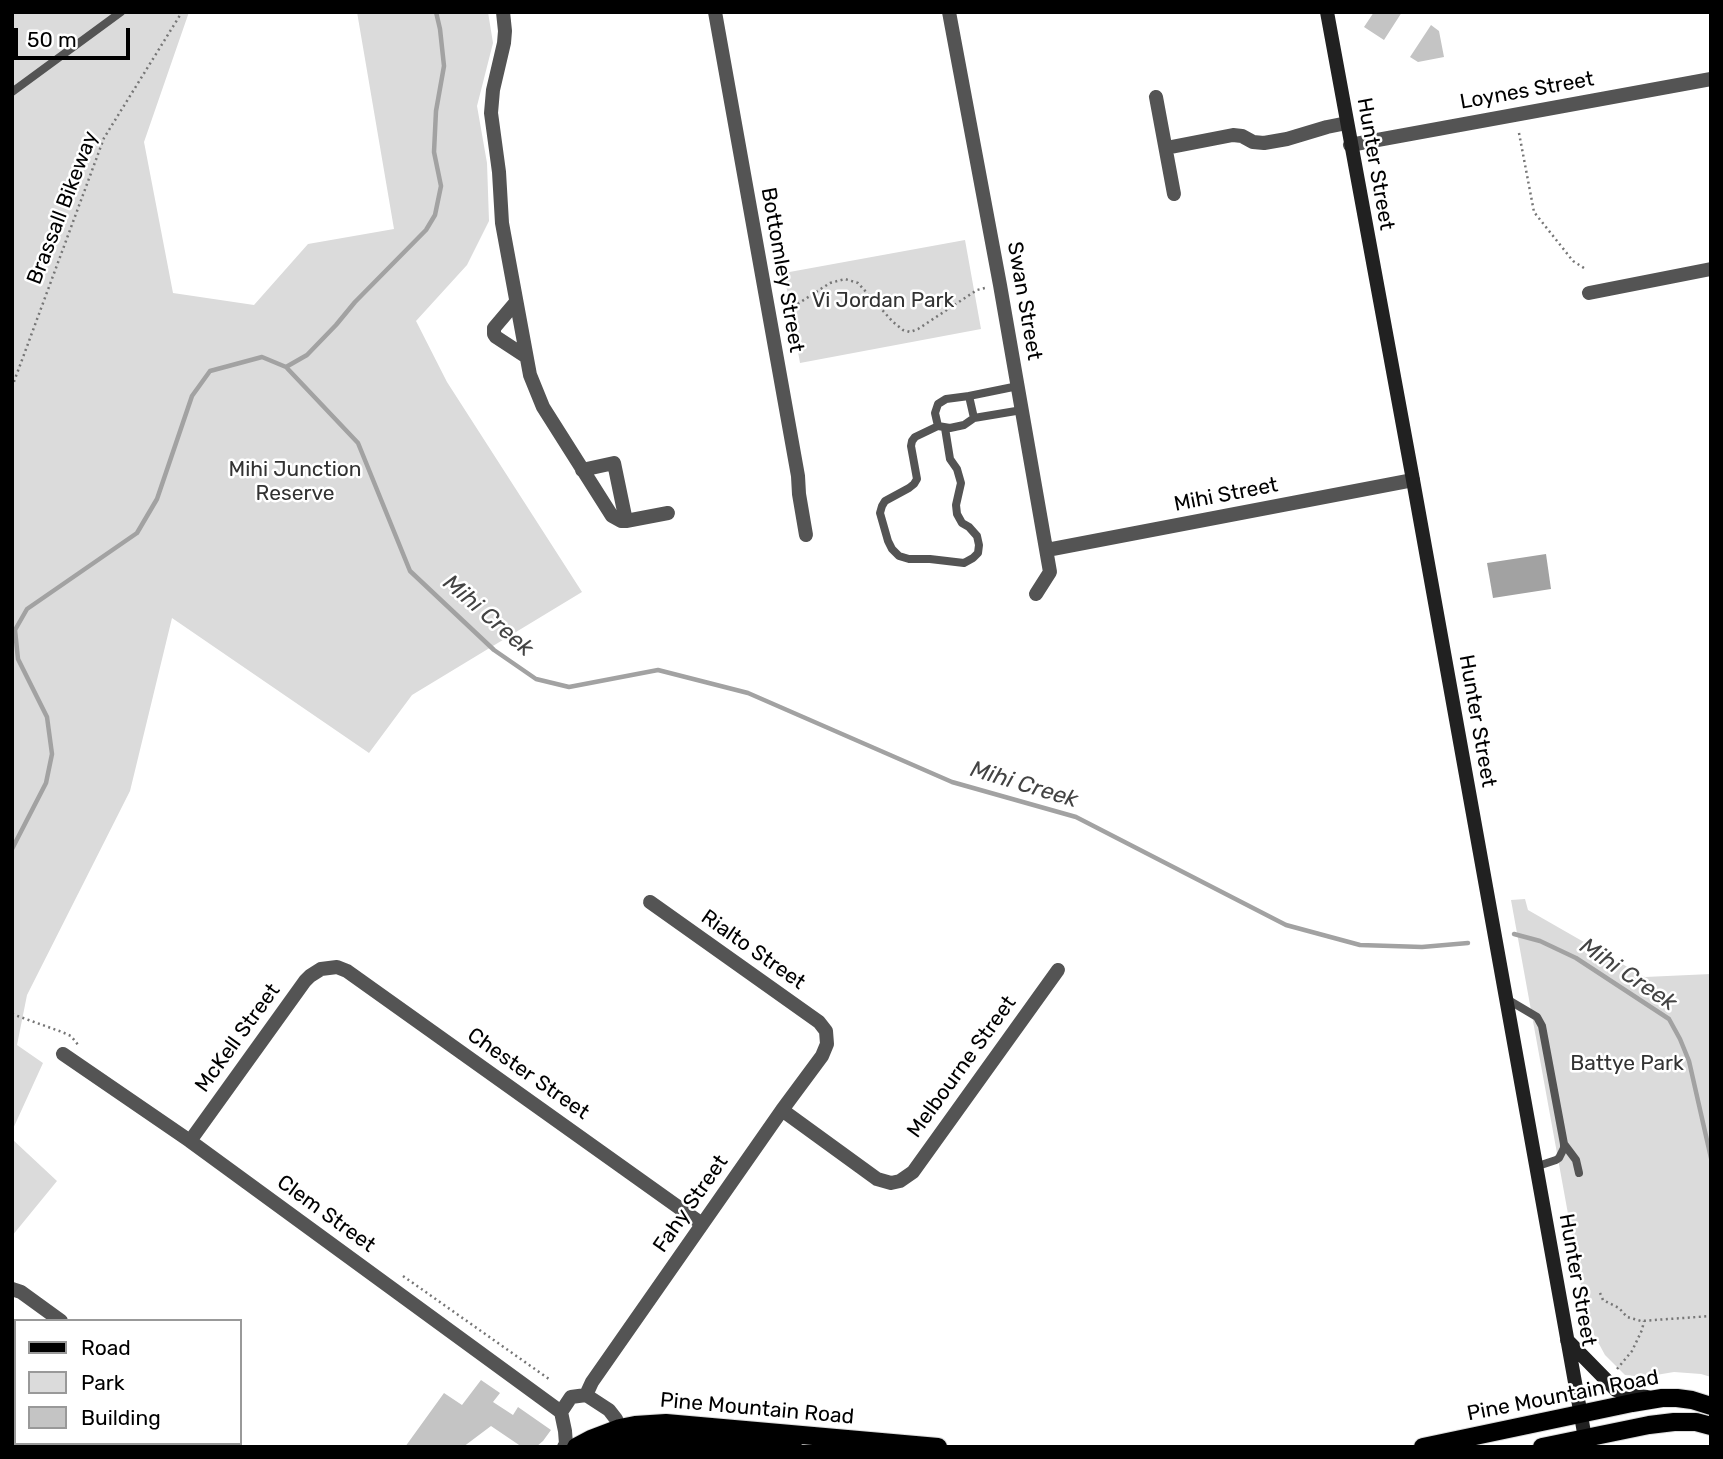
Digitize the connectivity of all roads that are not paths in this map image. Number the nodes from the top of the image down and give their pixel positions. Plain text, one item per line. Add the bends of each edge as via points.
1 (121, 12) edge
2 (503, 12) edge
3 (715, 12) edge
4 (949, 12) edge
5 (1326, 12) edge
6 (1711, 79) edge
7 (12, 92) edge
8 (1156, 97) dead end
9 (1347, 123) junction
10 (1350, 145) junction
11 (1166, 148) junction
12 (1174, 194) dead end
13 (1711, 269) edge
14 (1589, 293) dead end
15 (516, 302) junction
16 (526, 356) junction
17 (1018, 386) junction
18 (970, 396) junction
19 (1022, 410) junction
20 (974, 418) junction
21 (941, 427) junction
22 (582, 470) junction
23 (1413, 480) junction
24 (668, 513) dead end
25 (626, 521) junction
26 (806, 536) dead end
27 (1047, 550) junction
28 (1036, 593) dead end
29 (650, 902) dead end
30 (327, 967) joint
31 (1058, 970) dead end
32 (1505, 998) junction
33 (827, 1036) joint
34 (63, 1054) dead end
35 (782, 1110) junction
36 (190, 1141) junction
37 (1564, 1144) junction
38 (1559, 1158) junction
39 (1535, 1167) junction
40 (702, 1224) junction
41 (12, 1289) edge
42 (58, 1319) edge
43 (1566, 1339) junction
44 (586, 1395) junction
45 (1662, 1398) junction
46 (1711, 1406) edge
47 (561, 1412) junction
48 (1580, 1414) junction
49 (1711, 1426) edge
50 (565, 1431) junction
51 (618, 1439) edge
52 (1586, 1443) edge
53 (564, 1447) edge
54 (575, 1447) edge
55 (793, 1447) edge
56 (938, 1447) edge
57 (1423, 1447) edge
58 (1542, 1447) edge

1 - 7 lane
2 - 15 street via 504,43 491,113 502,223
3 - 26 street, Bottomley Street
4 - 17 street, Swan Street
5 - 9 main road, Hunter Street
6 - 10 street, Loynes Street
8 - 11 street
9 - 10 main road, Hunter Street
9 - 11 street via 1264,143 1233,135
10 - 23 main road, Hunter Street
11 - 12 street
13 - 14 street
15 - 16 street
15 - 16 street via 494,334
16 - 22 street via 542,407
17 - 18 lane
17 - 19 street, Swan Street
18 - 20 lane
18 - 21 lane via 938,404 935,413
19 - 20 lane
19 - 27 street, Swan Street
20 - 21 lane via 964,425
21 - 21 lane via 960,477 957,514 977,536 979,545 978,553 964,563 899,556 888,541 880,513 885,501 917,479 912,441
22 - 25 street via 609,512
22 - 25 street via 614,463
23 - 27 street, Mihi Street
23 - 32 main road, Hunter Street
24 - 25 street
27 - 28 street, Swan Street via 1050,572
29 - 33 street, Rialto Street via 819,1022
30 - 36 street, McKell Street via 305,981
30 - 40 street, Chester Street via 347,971
31 - 35 street, Melbourne Street via 905,1178 887,1183 877,1179
32 - 37 lane via 1537,1017 1542,1026
32 - 39 main road, Hunter Street
33 - 35 street, Fahy Street via 826,1050
34 - 36 street, Clem Street
35 - 40 street, Fahy Street
36 - 47 street, Clem Street
37 - 38 lane
37 - 38 lane via 1579,1172
38 - 39 lane
39 - 43 main road, Hunter Street
40 - 44 street, Fahy Street
41 - 42 street
43 - 45 main road via 1616,1390
43 - 48 main road, Hunter Street
44 - 47 street via 570,1397
44 - 51 street via 614,1416
45 - 46 main road, Pine Mountain Road
45 - 48 main road, Pine Mountain Road
47 - 50 street
48 - 52 main road, Hunter Street
48 - 57 main road, Pine Mountain Road
49 - 52 main road via 1696,1422 1649,1425
50 - 53 street
50 - 54 street
51 - 54 main road, Pine Mountain Road via 591,1439
51 - 55 main road, Pine Mountain Road via 688,1437
51 - 56 main road, Pine Mountain Road via 649,1423
52 - 58 main road

